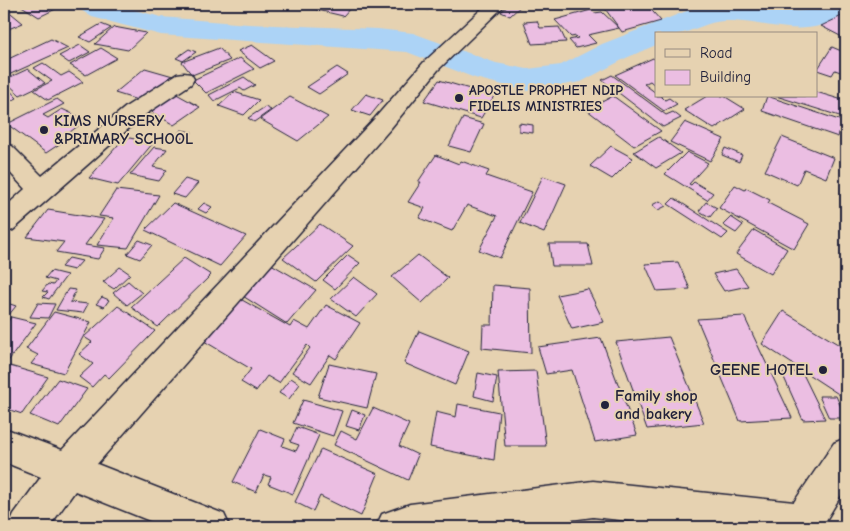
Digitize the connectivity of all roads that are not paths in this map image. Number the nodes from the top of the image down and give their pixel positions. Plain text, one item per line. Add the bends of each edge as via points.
1 (497, 4) edge
2 (184, 79) dead end
3 (4, 152) edge
4 (41, 190) junction
5 (4, 223) edge
6 (4, 445) edge
7 (843, 467) edge
8 (67, 471) junction
9 (803, 524) edge
10 (405, 526) edge
11 (27, 527) edge
12 (211, 527) edge

1 - 8 street via 431,66
2 - 4 street via 116,126
3 - 4 street
4 - 5 street
6 - 8 street
7 - 9 street
8 - 11 street
8 - 12 street
9 - 10 street via 593,499

